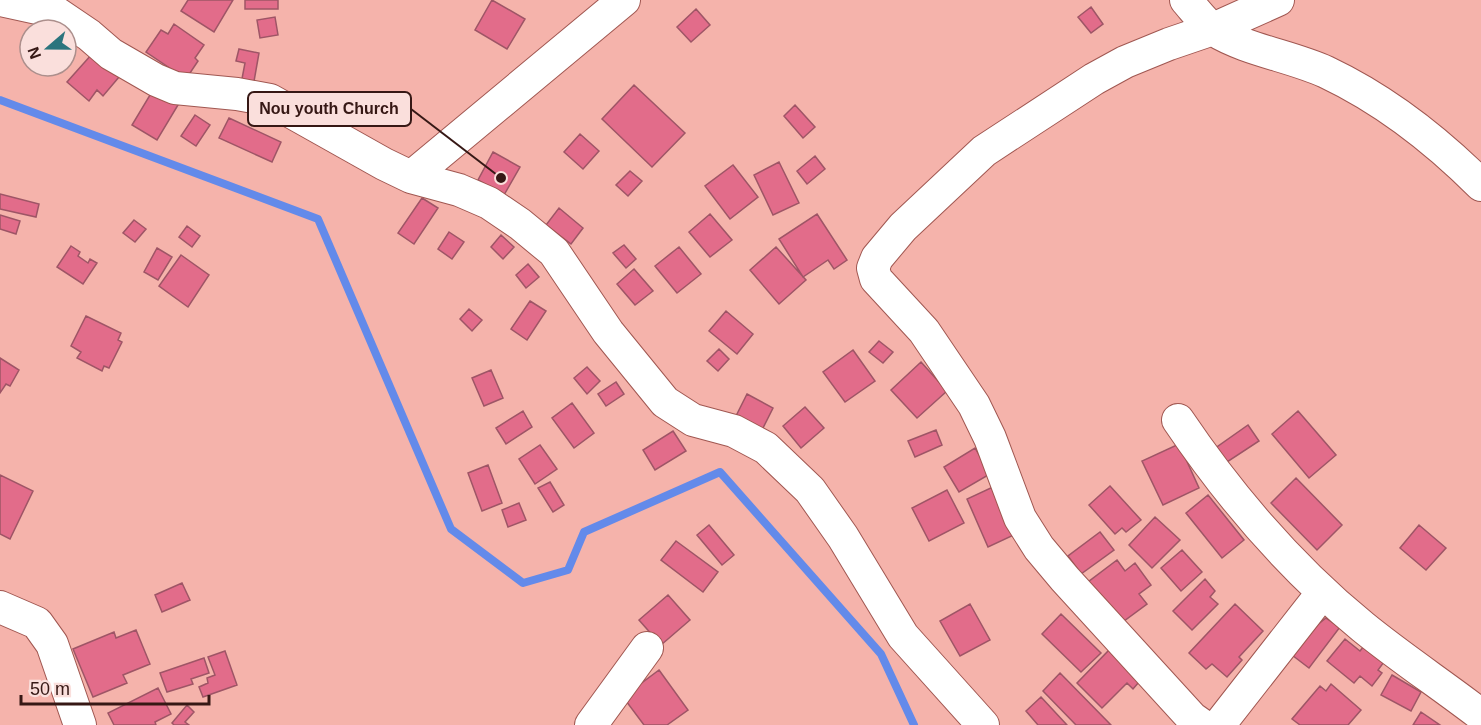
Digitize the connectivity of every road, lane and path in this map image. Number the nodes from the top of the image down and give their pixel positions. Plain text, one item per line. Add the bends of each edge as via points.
1 (1, 0) edge
2 (624, 0) edge
3 (1186, 0) edge
4 (1278, 0) edge
5 (1213, 29) junction
6 (411, 177) junction
7 (1481, 185) edge
8 (1178, 420) dead end
9 (1323, 592) junction
10 (0, 607) edge
11 (647, 648) dead end
12 (1481, 714) edge
13 (80, 725) edge
14 (591, 725) edge
15 (983, 725) edge
16 (1202, 725) edge
17 (1219, 725) edge

1 - 6 street via 55,12 111,54 175,88 270,100
2 - 6 street
3 - 5 street
4 - 5 street
5 - 7 street via 1261,51 1326,73 1396,112
5 - 16 street via 1125,62 984,151 903,227 873,268 876,279 924,331 974,405 1020,518 1039,548
6 - 15 street via 459,190 520,224 554,252 608,332 664,402 693,420 734,431 766,448 810,490 903,636
8 - 9 street via 1261,531
9 - 12 street via 1364,628
9 - 17 street
10 - 13 street via 37,623 52,644
11 - 14 street

